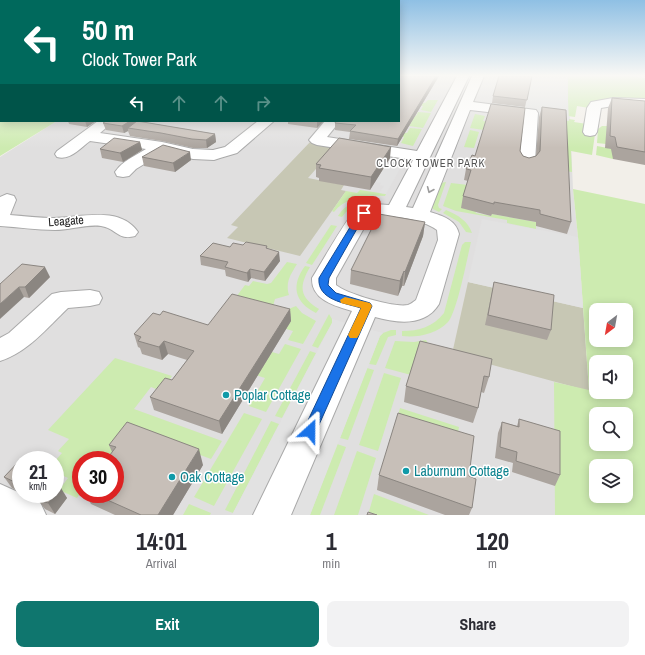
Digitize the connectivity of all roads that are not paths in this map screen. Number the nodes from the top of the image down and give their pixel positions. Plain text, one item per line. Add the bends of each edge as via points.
1 (458, 100) edge
2 (458, 100) edge
3 (463, 100) edge
4 (488, 100) edge
5 (645, 103) edge
6 (444, 114) junction
7 (106, 122) edge
8 (263, 122) edge
9 (332, 122) edge
10 (590, 132) dead end
11 (88, 136) junction
12 (432, 138) junction
13 (450, 141) junction
14 (162, 147) junction
15 (63, 154) dead end
16 (422, 159) junction
17 (527, 162) edge
18 (440, 165) junction
19 (123, 172) dead end
20 (395, 211) junction
21 (419, 216) junction
22 (0, 220) edge
23 (128, 232) dead end
24 (90, 298) dead end
25 (367, 306) junction
26 (0, 351) edge
27 (0, 502) edge
28 (27, 515) edge
29 (272, 515) edge

1 - 6 street
2 - 6 street
3 - 13 street
4 - 17 street via 531,113
5 - 10 street via 614,102 596,105
6 - 12 street
7 - 11 street
8 - 14 street via 231,150 214,155 193,154
9 - 16 street via 317,140
11 - 14 street
11 - 15 street
12 - 13 street
12 - 16 street
13 - 18 street
14 - 19 street via 130,165
16 - 18 street
16 - 20 street
18 -> 21 street
20 - 21 street
20 - 25 street via 372,210 364,213 324,278 327,291 333,296
21 - 25 street via 436,220 445,226 449,233 427,304 423,309 406,314
22 - 23 street, Leagate via 56,224 95,219 117,223
24 - 26 street via 61,300 19,340
25 - 29 street
27 - 28 street

